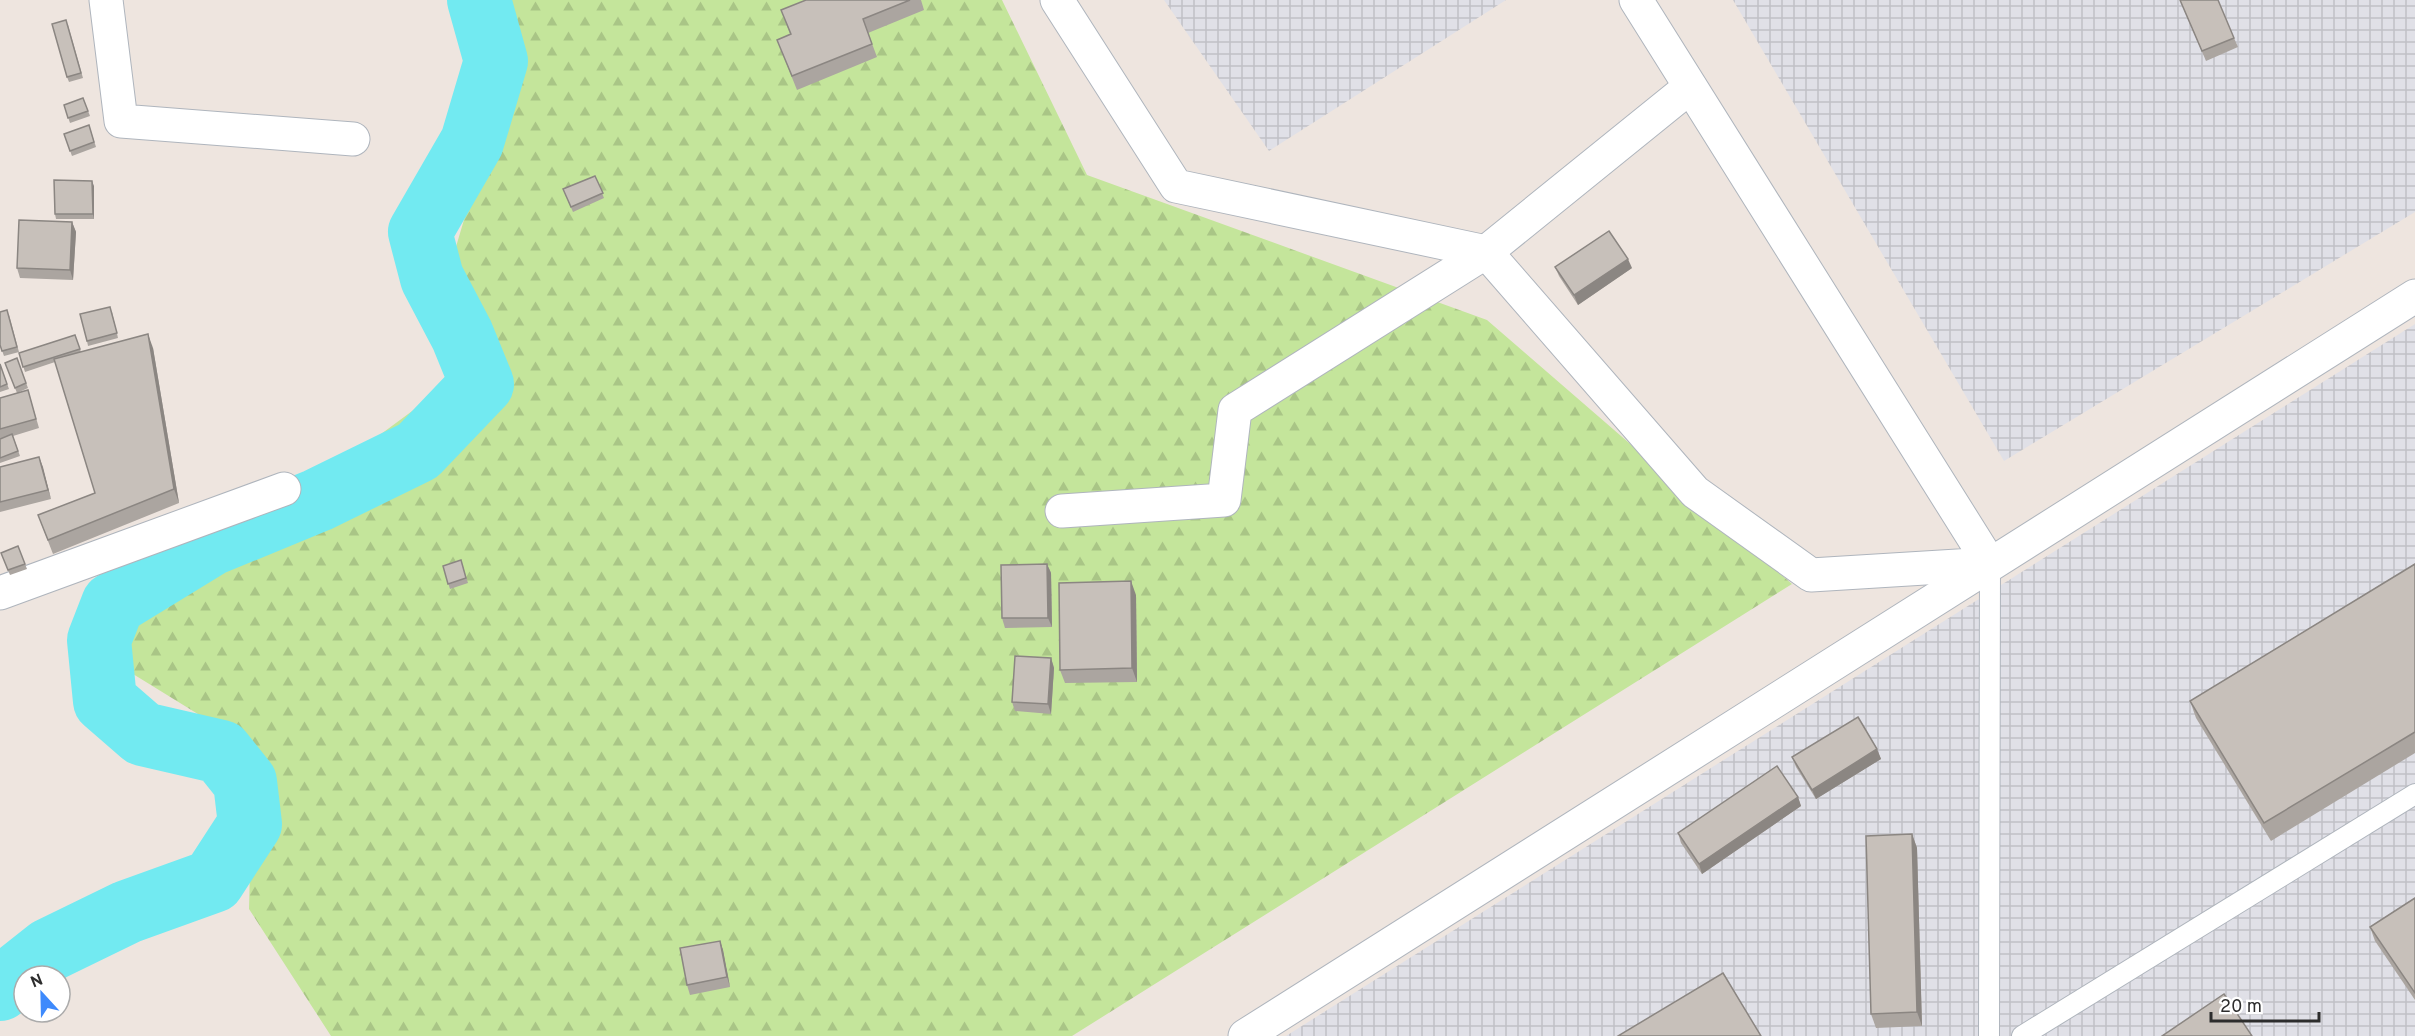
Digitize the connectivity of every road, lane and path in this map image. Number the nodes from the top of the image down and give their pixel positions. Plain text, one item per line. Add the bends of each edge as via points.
1 (106, 0) edge
2 (1057, 0) edge
3 (1635, 0) edge
4 (1690, 87) junction
5 (353, 139) dead end
6 (1486, 252) junction
7 (2415, 296) edge
8 (284, 489) dead end
9 (1062, 511) dead end
10 (1990, 564) junction
11 (0, 593) edge
12 (2415, 794) edge
13 (1245, 1036) edge
14 (1989, 1036) edge
15 (2022, 1036) edge

1 - 5 street via 121,121
2 - 6 street via 1176,186
3 - 4 street
4 - 6 street
4 - 10 street
6 - 9 street via 1235,410 1224,500
6 - 10 street via 1695,492 1811,575
7 - 10 street
8 - 11 street
10 - 13 street
10 - 14 lane
12 - 15 lane

